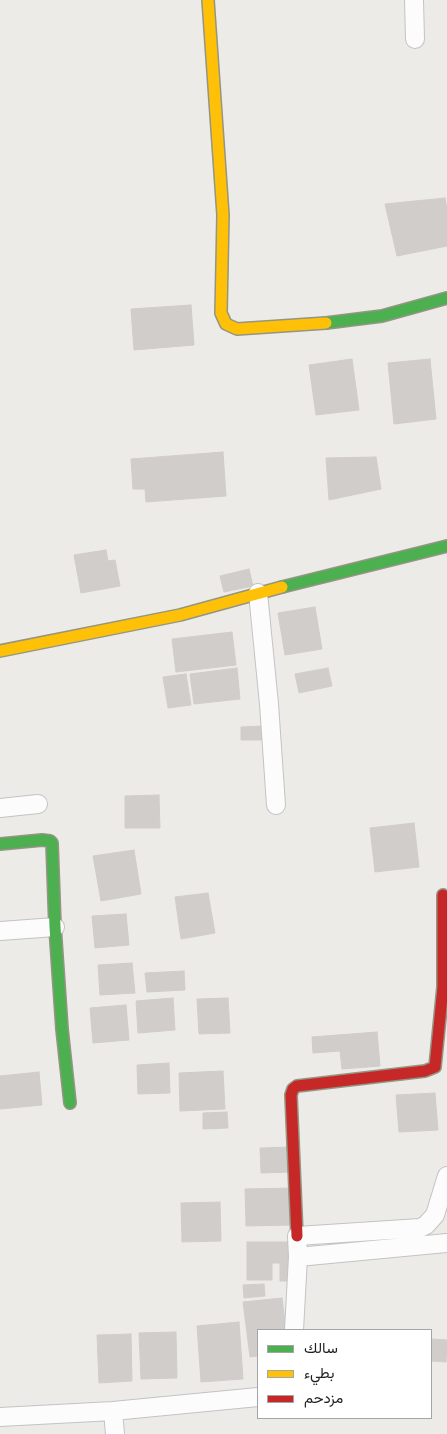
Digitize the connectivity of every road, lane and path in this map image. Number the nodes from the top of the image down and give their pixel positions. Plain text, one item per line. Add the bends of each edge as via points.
1 (208, 0) edge
2 (414, 0) edge
3 (415, 39) dead end
4 (447, 298) edge
5 (447, 546) edge
6 (258, 593) junction
7 (0, 652) edge
8 (38, 804) dead end
9 (276, 805) dead end
10 (0, 808) edge
11 (0, 844) edge
12 (443, 895) dead end
13 (55, 927) junction
14 (0, 931) edge
15 (445, 987) edge
16 (70, 1104) dead end
17 (447, 1176) edge
18 (297, 1236) junction
19 (447, 1242) edge
20 (298, 1257) junction
21 (294, 1329) edge
22 (257, 1397) edge
23 (113, 1411) junction
24 (0, 1417) edge
25 (115, 1434) edge

1 - 4 street via 223,215 221,313 226,324 237,329 315,325 382,316
2 - 3 street
5 - 6 street
6 - 7 street via 162,619
6 - 9 street
8 - 10 street
11 - 13 street via 50,841
12 - 15 street
13 - 14 street
13 - 16 street
15 - 18 street via 435,1067 292,1089
17 - 18 street via 435,1215 426,1226
18 - 20 street
19 - 20 street
20 - 21 street
22 - 23 street
23 - 24 street
23 - 25 street

